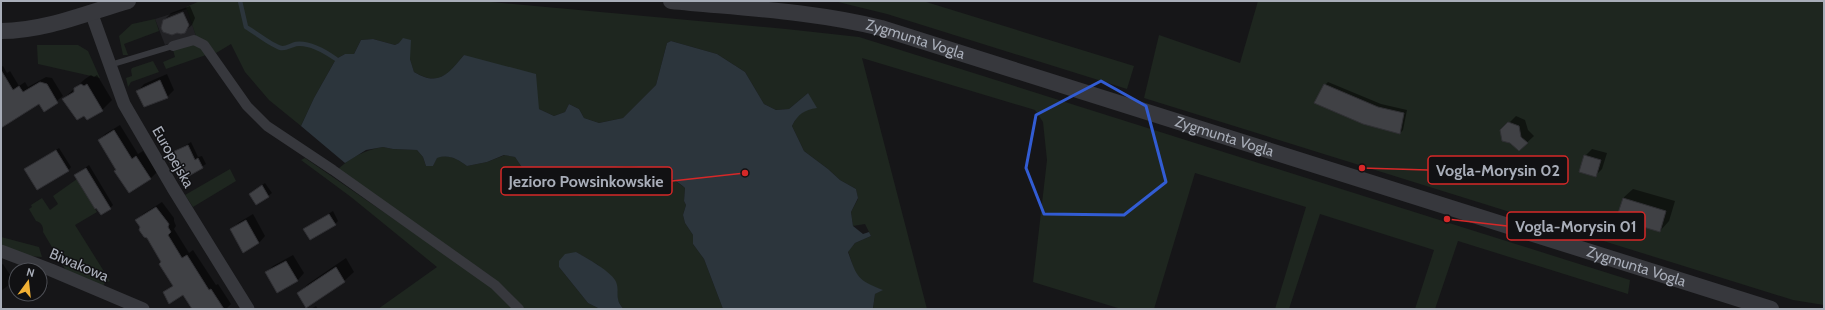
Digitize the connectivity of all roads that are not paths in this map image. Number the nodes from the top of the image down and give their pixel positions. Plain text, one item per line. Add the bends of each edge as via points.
1 (128, 1) edge
2 (671, 1) edge
3 (91, 12) junction
4 (1, 31) edge
5 (173, 46) joint
6 (110, 65) junction
7 (1, 251) edge
8 (144, 309) edge
9 (248, 309) edge
10 (519, 309) edge
11 (1771, 309) edge

1 - 3 street
2 - 11 street, Zygmunta Vogla via 810,14 882,28
3 - 4 street via 31,29
3 - 6 street, Europejska
5 - 6 lane
5 - 10 street via 194,40 204,45 247,106 263,122 495,285
6 - 9 street, Europejska via 124,104
7 - 8 street, Biwakowa

